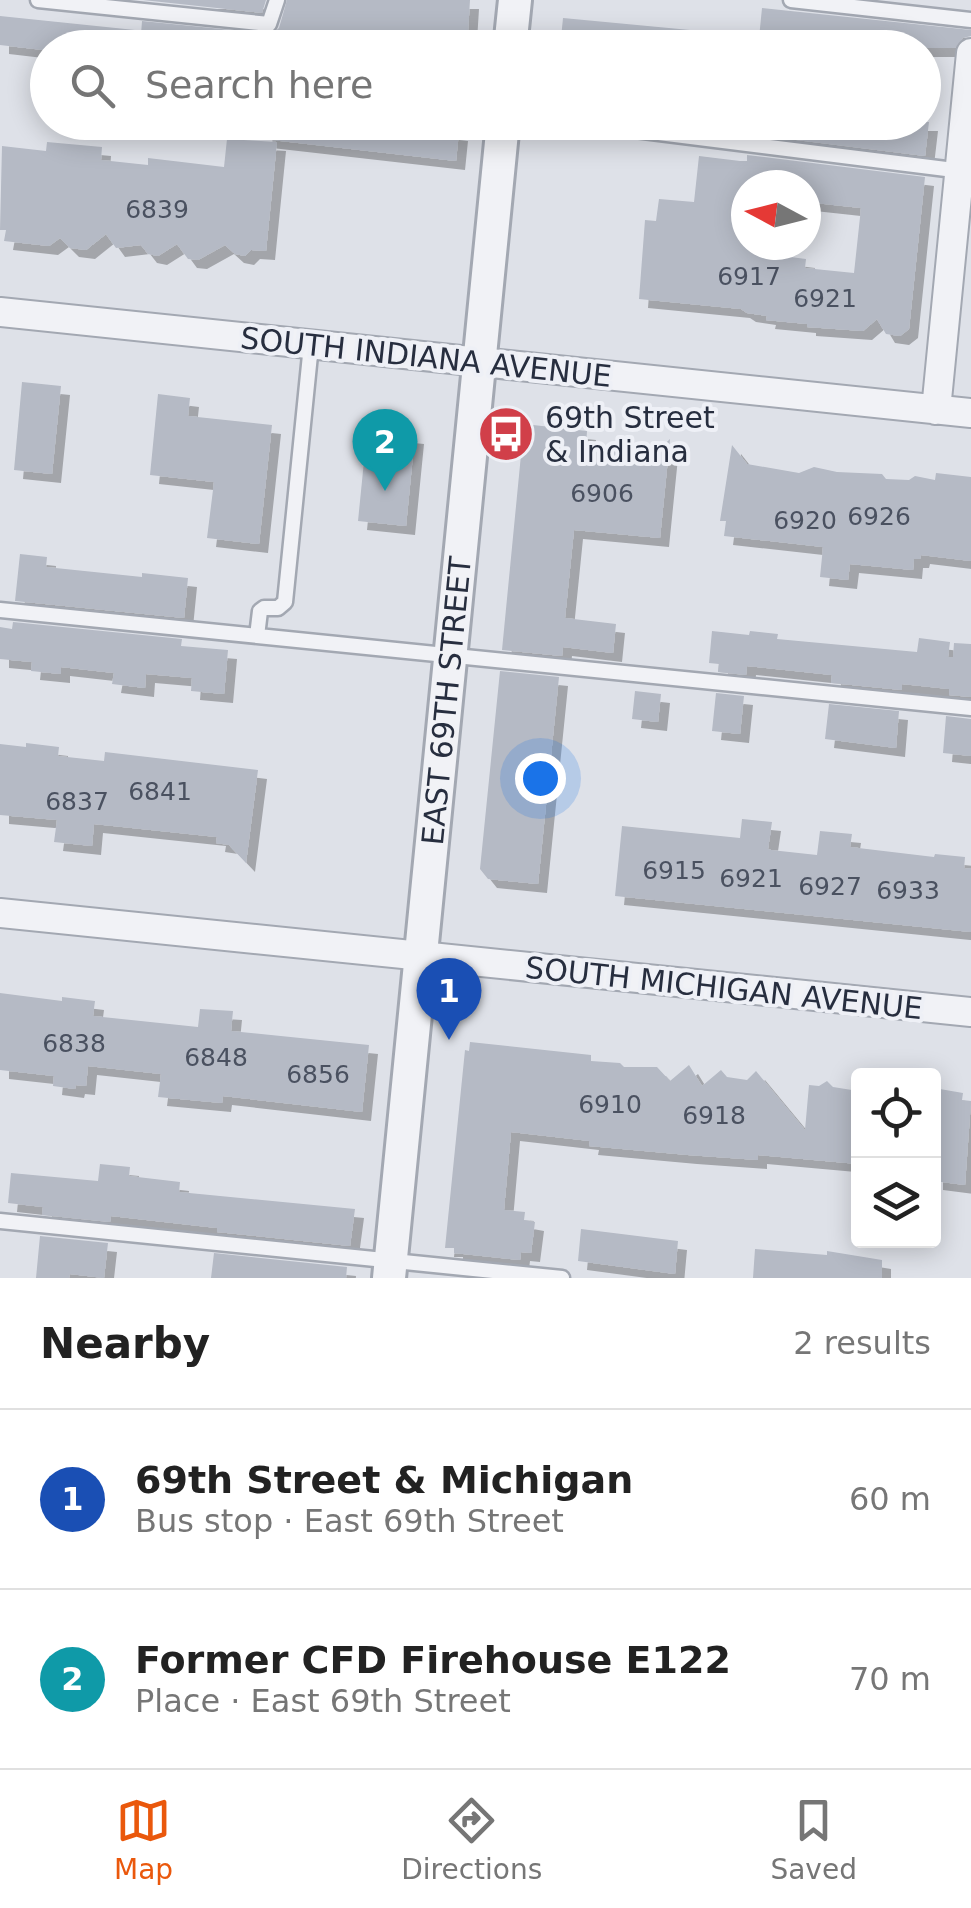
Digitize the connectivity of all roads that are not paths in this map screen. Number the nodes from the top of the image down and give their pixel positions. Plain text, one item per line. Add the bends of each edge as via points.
1 (38, 0) edge
2 (277, 0) edge
3 (515, 0) edge
4 (790, 0) edge
5 (971, 20) edge
6 (512, 30) edge
7 (971, 53) edge
8 (501, 140) edge
9 (716, 140) edge
10 (965, 171) edge
11 (0, 312) edge
12 (311, 345) junction
13 (479, 362) junction
14 (936, 410) junction
15 (971, 414) edge
16 (0, 610) edge
17 (257, 636) junction
18 (450, 655) junction
19 (971, 708) edge
20 (0, 914) edge
21 (421, 957) junction
22 (971, 1012) edge
23 (0, 1221) edge
24 (390, 1269) edge
25 (562, 1278) edge

1 - 2 lane via 269,24
3 - 6 street
4 - 5 lane
7 - 10 street
8 - 13 street, EAST 69TH STREET
9 - 10 lane
10 - 14 street
11 - 12 street, SOUTH INDIANA AVENUE
12 - 13 street, SOUTH INDIANA AVENUE
12 - 17 lane via 286,602 260,612
13 - 14 street, SOUTH INDIANA AVENUE
13 - 18 street, EAST 69TH STREET
14 - 15 street, SOUTH INDIANA AVENUE
16 - 17 lane
17 - 18 lane
18 - 19 lane
18 - 21 street, EAST 69TH STREET
20 - 21 street, SOUTH MICHIGAN AVENUE
21 - 22 street, SOUTH MICHIGAN AVENUE
21 - 24 street, EAST 69TH STREET
23 - 24 lane
24 - 25 lane

